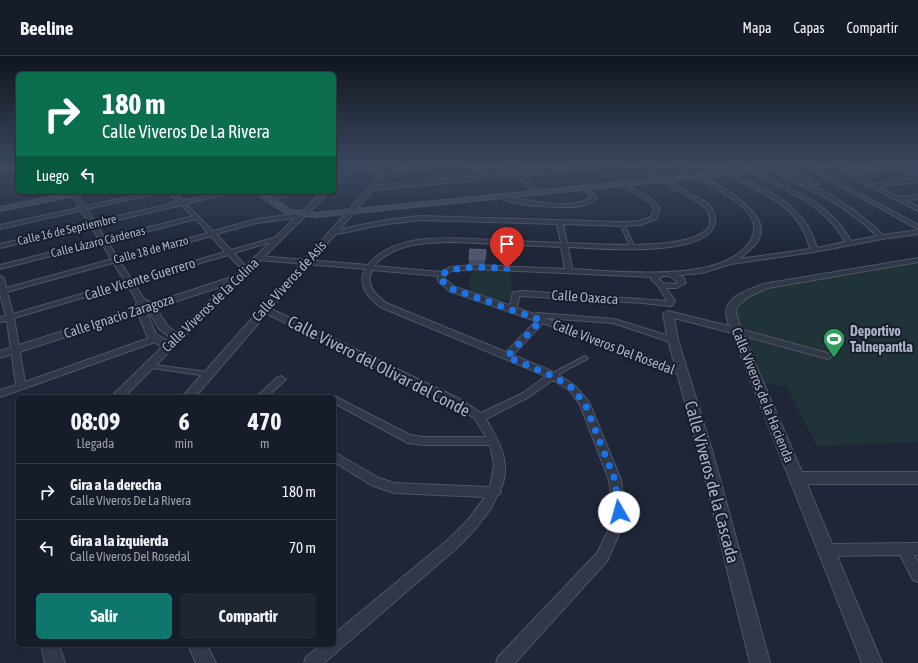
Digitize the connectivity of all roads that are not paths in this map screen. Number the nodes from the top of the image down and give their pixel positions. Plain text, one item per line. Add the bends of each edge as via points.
1 (72, 194) edge
2 (74, 194) edge
3 (147, 194) edge
4 (173, 194) edge
5 (218, 194) edge
6 (262, 194) edge
7 (287, 194) edge
8 (324, 194) edge
9 (366, 194) edge
10 (505, 194) edge
11 (517, 194) edge
12 (592, 194) edge
13 (639, 194) edge
14 (688, 194) edge
15 (726, 194) edge
16 (768, 194) edge
17 (797, 194) edge
18 (827, 194) edge
19 (858, 194) edge
20 (890, 194) edge
21 (501, 197) junction
22 (918, 197) edge
23 (267, 199) junction
24 (899, 199) junction
25 (182, 203) junction
26 (84, 208) junction
27 (918, 208) edge
28 (0, 209) edge
29 (352, 210) junction
30 (303, 215) junction
31 (197, 217) junction
32 (560, 222) junction
33 (94, 224) junction
34 (622, 224) junction
35 (0, 227) edge
36 (918, 227) edge
37 (918, 232) edge
38 (213, 233) junction
39 (332, 233) junction
40 (882, 237) junction
41 (279, 238) junction
42 (104, 240) junction
43 (849, 244) junction
44 (565, 245) junction
45 (0, 246) edge
46 (632, 246) junction
47 (814, 250) junction
48 (229, 252) junction
49 (258, 258) junction
50 (116, 260) junction
51 (918, 260) edge
52 (730, 262) junction
53 (305, 263) junction
54 (0, 267) edge
55 (369, 268) junction
56 (246, 270) junction
57 (570, 271) junction
58 (702, 271) junction
59 (442, 274) junction
60 (667, 274) junction
61 (0, 278) edge
62 (238, 278) junction
63 (659, 280) junction
64 (129, 282) junction
65 (680, 285) junction
66 (2, 291) edge
67 (143, 305) junction
68 (669, 306) junction
69 (264, 309) junction
70 (513, 309) junction
71 (529, 315) junction
72 (10, 318) junction
73 (0, 320) edge
74 (541, 320) junction
75 (736, 331) junction
76 (177, 336) junction
77 (155, 339) junction
78 (674, 340) junction
79 (168, 346) junction
80 (15, 350) junction
81 (0, 355) edge
82 (828, 356) dead end
83 (507, 357) junction
84 (585, 358) dead end
85 (147, 366) junction
86 (683, 373) junction
87 (208, 374) junction
88 (553, 376) junction
89 (281, 378) dead end
90 (21, 386) junction
91 (0, 394) edge
92 (119, 395) edge
93 (190, 395) edge
94 (263, 395) edge
95 (336, 401) edge
96 (480, 418) junction
97 (494, 440) junction
98 (336, 457) edge
99 (796, 478) junction
100 (918, 478) edge
101 (495, 492) junction
102 (904, 549) junction
103 (918, 549) edge
104 (827, 550) junction
105 (918, 576) edge
106 (336, 643) edge
107 (51, 647) edge
108 (199, 647) edge
109 (332, 647) edge
110 (55, 663) edge
111 (206, 663) edge
112 (312, 663) edge
113 (504, 663) edge
114 (760, 663) edge
115 (872, 663) edge

1 - 28 main road
2 - 26 street
3 - 26 street
4 - 25 street
5 - 25 street, Calle 16 de Septiembre
6 - 23 main road
7 - 23 street
8 - 30 street, Calle Viveros de la Colina
9 - 29 street, Calle Viveros de Asís
10 - 29 main road
11 - 21 main road
12 - 21 street via 594,197 592,201 586,204 563,205 531,203
13 - 34 street via 652,202 657,209 654,218
14 - 46 street via 707,206 711,212 712,226 705,235 687,242
15 - 52 street via 752,212 759,224 759,231 746,252
16 - 47 street via 794,212 806,227
17 - 43 street via 822,210 842,231
18 - 40 street via 857,214
19 - 36 street
20 - 24 street
21 - 29 main road
22 - 24 street
23 - 30 main road via 285,211
24 - 27 street
25 - 31 street
25 - 33 street, Calle 16 de Septiembre
26 - 33 street
26 - 35 street
29 - 30 main road
29 - 39 street, Calle Viveros de Asís
30 - 38 street, Calle 18 de Marzo via 257,221
30 - 41 street, Calle Viveros de la Colina
31 - 38 street
31 - 42 street, Calle Lázaro Cárdenas
32 - 34 street
32 - 39 street via 405,219
32 - 44 street
33 - 42 street
33 - 45 street, Calle 16 de Septiembre
34 - 46 street
37 - 40 street
38 - 48 street
38 - 50 street, Calle 18 de Marzo
39 - 53 street, Calle Viveros de Asís
40 - 43 street
41 - 48 street, Calle Vicente Guerrero
41 - 49 street, Calle Viveros de la Colina
42 - 50 street
42 - 54 street, Calle Lázaro Cárdenas
43 - 47 street
44 - 46 street
44 - 55 street via 417,242 390,250 381,255
44 - 57 street
47 - 52 street
48 - 56 street
48 - 64 street, Calle Vicente Guerrero
49 - 53 street
49 - 56 street, Calle Viveros de la Colina
50 - 64 street
50 - 66 street, Calle 18 de Marzo
51 - 75 street, Calle Viveros de la Hacienda via 766,286 743,296 734,304 731,310
52 - 58 street
53 - 55 street
53 - 69 street, Calle Viveros de Asís
55 - 59 street
55 - 83 street via 365,278 367,289 372,297 383,305
56 - 62 street, Calle Viveros de la Colina
57 - 59 street via 475,267 450,270
57 - 63 street via 621,274
58 - 60 street
58 - 65 street
59 - 70 street, Calle Viveros Del Rosedal via 440,279 452,289
60 - 63 street
60 - 65 street via 678,277
61 - 66 street
62 - 67 street, Calle Ignacio Zaragoza
62 - 76 street, Calle Viveros de la Colina
63 - 65 street
63 - 68 street, Calle Viveros de la Cascada
64 - 67 street
64 - 72 street, Calle Vicente Guerrero
65 - 68 street
66 - 72 street
67 - 76 street via 169,333
67 - 77 street
67 - 80 street, Calle Ignacio Zaragoza
68 - 70 street, Calle Oaxaca via 643,301 523,293 516,294
68 - 75 street
68 - 78 street, Calle Viveros de la Cascada
69 - 87 street, Calle Viveros de Asís
69 - 96 street, Calle Vivero del Olivar del Conde via 456,402
70 - 71 street, Calle Viveros Del Rosedal
71 - 74 street, Calle Viveros Del Rosedal
71 - 78 street via 614,321
72 - 73 street, Calle Vicente Guerrero
72 - 80 street
74 - 83 street
74 - 86 street, Calle Viveros Del Rosedal
75 - 82 street
75 - 99 street, Calle Viveros de la Hacienda
76 - 79 street, Calle Viveros de la Colina
77 - 79 street
77 - 90 street
78 - 86 street, Calle Viveros de la Cascada
79 - 85 street, Calle Viveros de la Colina
80 - 81 street, Calle Ignacio Zaragoza
80 - 90 street
83 - 88 street
84 - 88 street
85 - 87 street
85 - 92 street, Calle Viveros de la Colina
86 - 114 street, Calle Viveros de la Cascada
87 - 93 street, Calle Viveros de Asís
88 - 96 street via 526,395
88 - 113 street via 572,388 585,404 615,480 619,512 613,534 602,557
89 - 94 street
90 - 91 street
95 - 97 street via 408,439
96 - 97 street, Calle Vivero del Olivar del Conde
97 - 101 street, Calle Vivero del Olivar del Conde via 500,464
98 - 101 street via 375,482 394,488
99 - 100 street
99 - 104 street, Calle Viveros de la Hacienda
101 - 106 street, Calle Vivero del Olivar del Conde via 485,509 458,539
102 - 103 street
102 - 104 street
102 - 105 street
104 - 115 street, Calle Viveros de la Hacienda
107 - 110 street
108 - 111 street
109 - 112 street, Calle Vivero del Olivar del Conde

